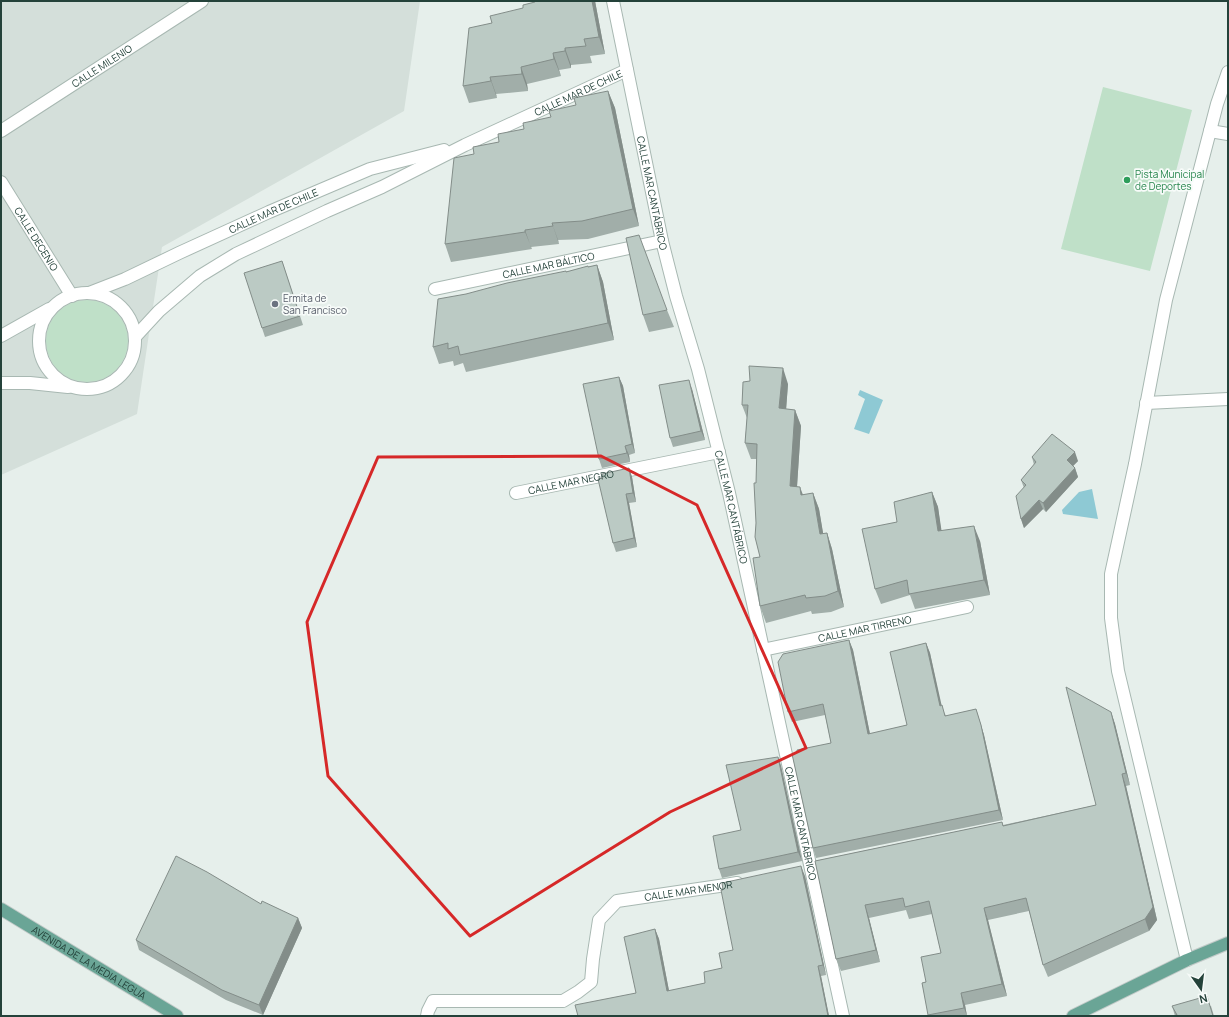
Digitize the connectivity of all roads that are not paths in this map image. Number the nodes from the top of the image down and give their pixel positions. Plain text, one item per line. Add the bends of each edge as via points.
1 (202, 1) edge
2 (613, 1) edge
3 (627, 70) junction
4 (1228, 72) edge
5 (1, 131) edge
6 (1210, 131) junction
7 (1228, 134) edge
8 (465, 145) junction
9 (1, 182) edge
10 (662, 241) junction
11 (435, 289) dead end
12 (89, 293) junction
13 (72, 296) junction
14 (54, 306) junction
15 (1, 336) edge
16 (136, 337) junction
17 (1, 383) edge
18 (73, 388) junction
19 (1228, 399) edge
20 (1146, 403) junction
21 (719, 452) junction
22 (516, 492) dead end
23 (967, 607) dead end
24 (763, 650) junction
25 (826, 864) edge
26 (807, 868) junction
27 (749, 880) edge
28 (1, 909) edge
29 (1228, 943) edge
30 (1187, 960) junction
31 (177, 1016) edge
32 (427, 1016) edge
33 (843, 1016) edge
34 (1072, 1016) edge

1 - 5 street, CALLE MILENIO
2 - 3 street, CALLE MAR CANTÁBRICO
3 - 8 street, CALLE MAR DE CHILE
3 - 10 street, CALLE MAR CANTÁBRICO
4 - 6 street
6 - 7 street
6 - 20 street via 1166,300
8 - 12 street, CALLE MAR DE CHILE via 370,169
8 - 16 street, CALLE MAR DE CHILE via 382,187 236,254 200,276 160,311
9 - 13 street, CALLE DECENIO
10 - 11 street, CALLE MAR BÁLTICO
10 - 21 street, CALLE MAR CANTÁBRICO
12 - 13 street, CALLE MAR DE CHILE
12 - 16 street, CALLE MAR DE CHILE via 112,299 124,309 132,322
13 - 14 street, CALLE MAR DE CHILE
14 - 15 street, CALLE MAR DE CHILE
14 - 18 street, CALLE MAR DE CHILE via 44,320 39,336 40,353 50,372
16 - 18 street, CALLE MAR DE CHILE via 129,366 119,378 106,386 90,390
17 - 18 street, CALLE MAR DE CHILE via 30,383
19 - 20 street
20 - 30 street via 1111,574 1111,618 1118,671
21 - 22 street, CALLE MAR NEGRO
21 - 24 street, CALLE MAR CANTÁBRICO
23 - 24 street, CALLE MAR TIRRENO
24 - 26 street, CALLE MAR CANTÁBRICO
25 - 26 street
26 - 33 street, CALLE MAR CANTÁBRICO
27 - 32 street, CALLE MAR MENOR via 617,901 599,920 591,982 563,1001 433,1001
28 - 31 main road, AVENIDA DE LA MEDIA LEGUA
29 - 30 main road
30 - 34 main road

